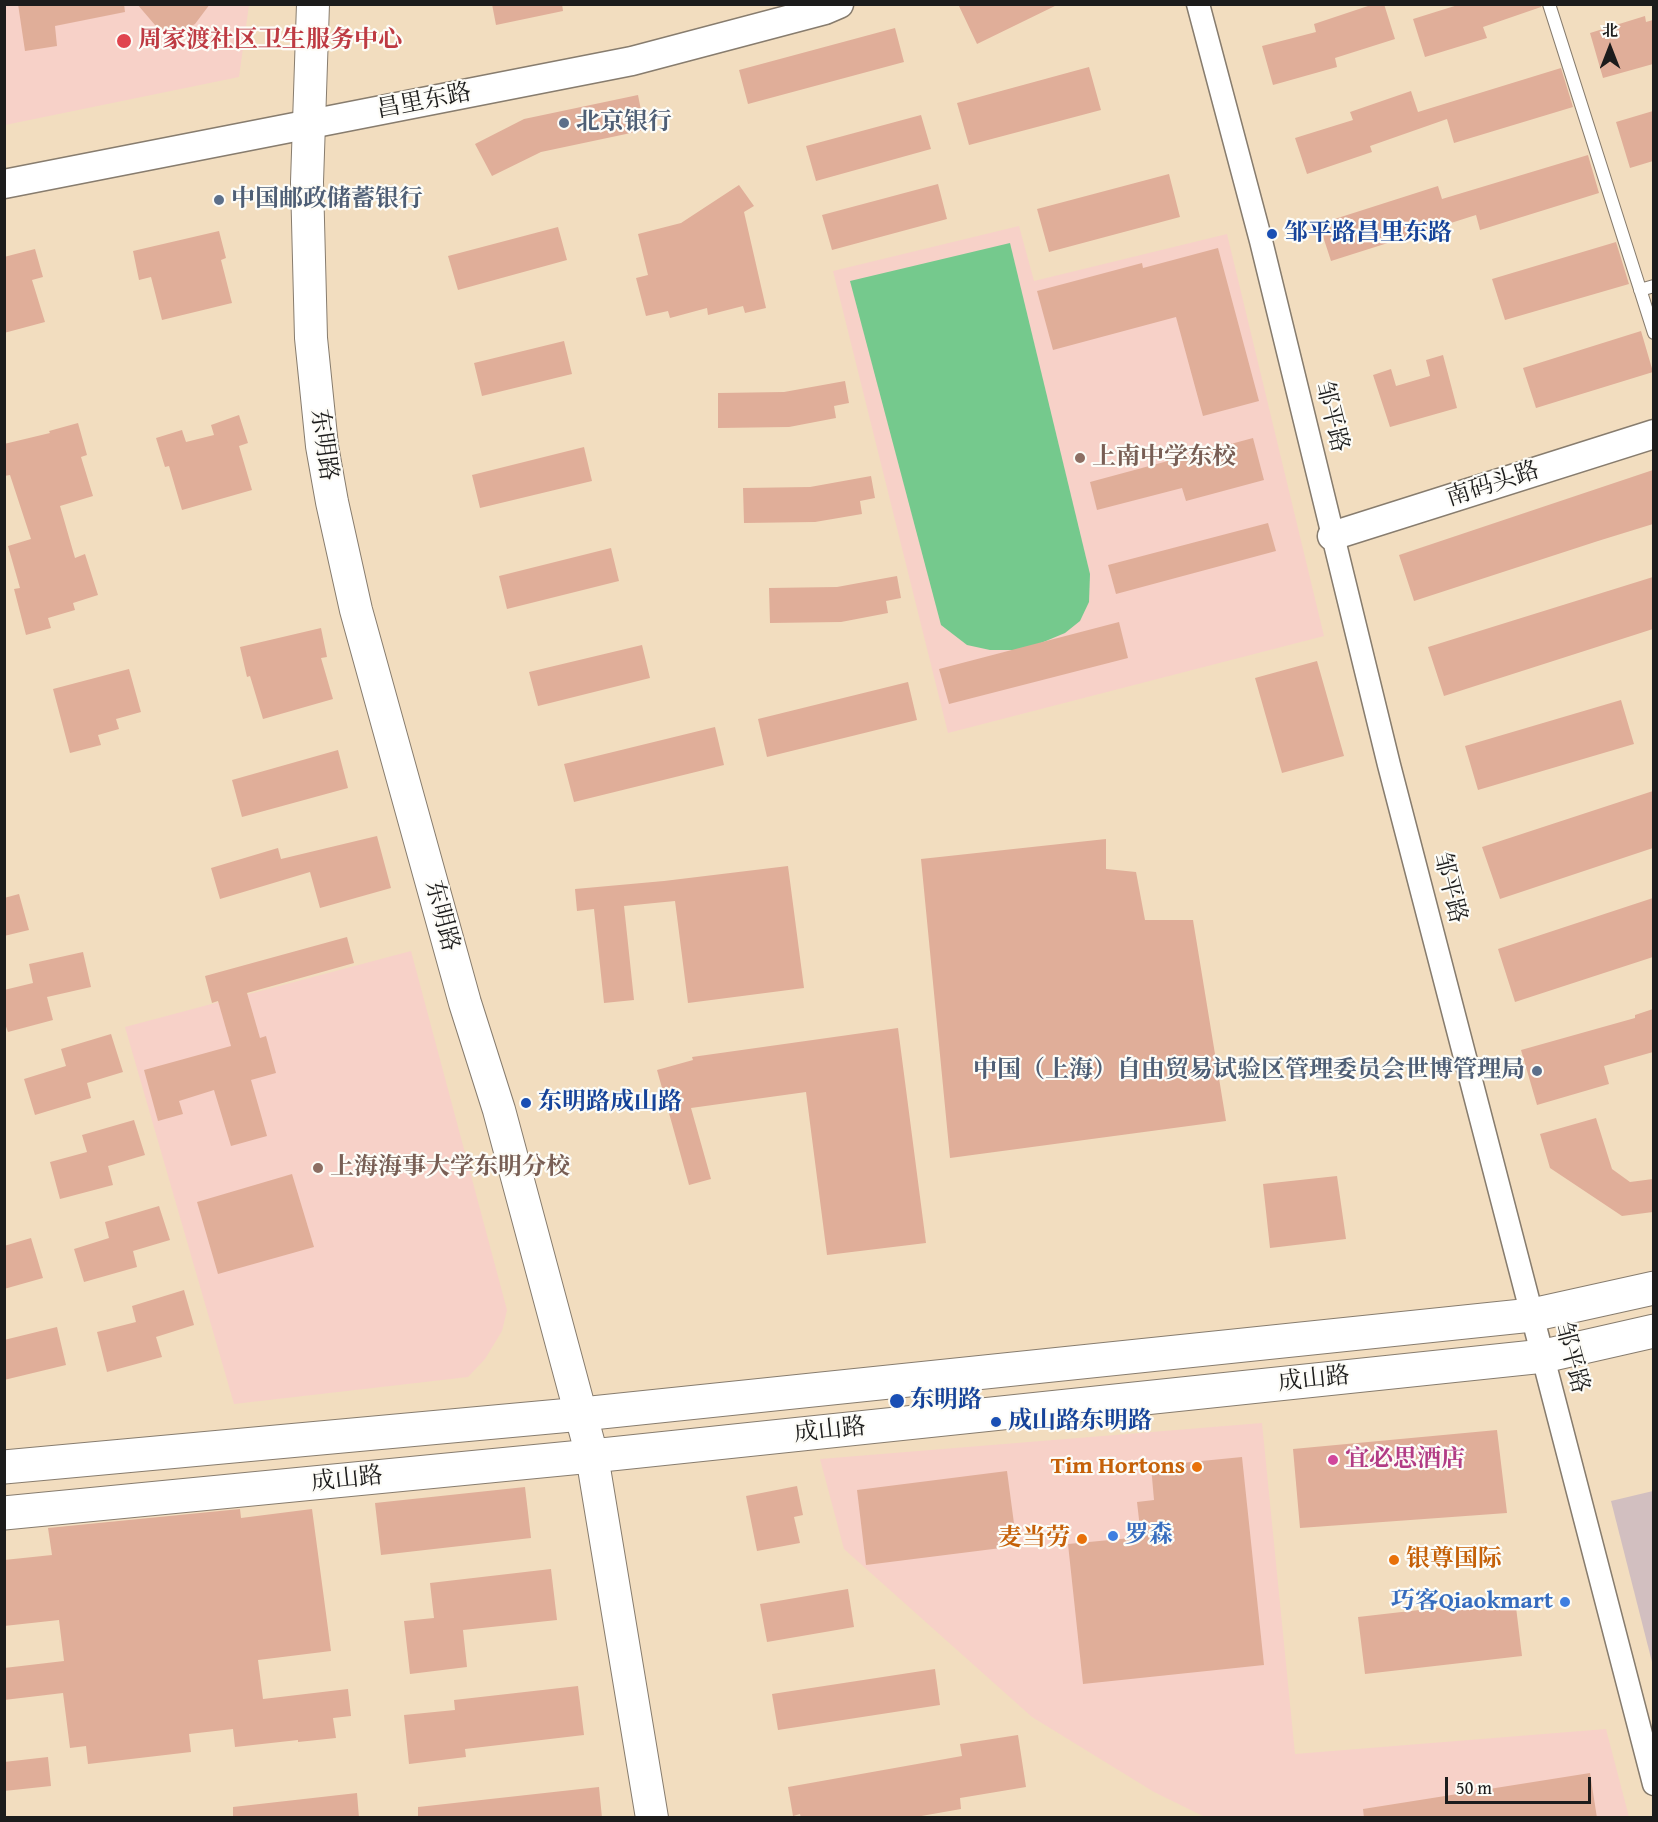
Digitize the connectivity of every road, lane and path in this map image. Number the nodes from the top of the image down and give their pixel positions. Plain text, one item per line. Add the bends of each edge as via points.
1 (313, 4) edge
2 (839, 4) edge
3 (1198, 4) edge
4 (1549, 4) edge
5 (308, 124) junction
6 (4, 184) edge
7 (1653, 286) edge
8 (1640, 290) junction
9 (1653, 333) edge
10 (1653, 434) edge
11 (1332, 536) junction
12 (1653, 1288) edge
13 (1532, 1315) junction
14 (1653, 1331) edge
15 (1544, 1356) junction
16 (582, 1414) junction
17 (592, 1456) junction
18 (4, 1467) edge
19 (4, 1513) edge
20 (1653, 1785) edge
21 (652, 1818) edge

1 - 5 main road, 东明路
2 - 5 street, 昌里东路 via 632,61
3 - 11 street, 邹平路 via 1261,241
4 - 8 lane
5 - 6 street, 昌里东路
5 - 16 main road, 东明路 via 309,285 315,390 343,557
7 - 8 lane
8 - 9 lane
10 - 11 street, 南码头路
11 - 13 street, 邹平路
12 - 13 main road, 成山路
13 - 15 street, 邹平路
13 - 16 main road, 成山路
14 - 15 main road, 成山路
15 - 17 main road, 成山路
15 - 20 street, 邹平路
16 - 17 main road, 东明路
16 - 18 main road, 成山路
17 - 19 main road, 成山路
17 - 21 main road, 东明路

